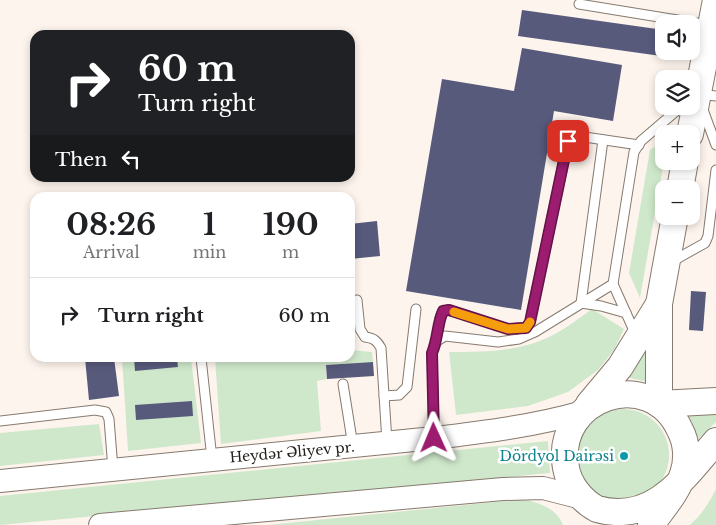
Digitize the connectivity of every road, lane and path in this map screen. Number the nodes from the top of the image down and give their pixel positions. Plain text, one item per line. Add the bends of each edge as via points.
1 (716, 0) edge
2 (579, 4) dead end
3 (711, 26) junction
4 (700, 83) edge
5 (700, 106) edge
6 (676, 115) edge
7 (603, 140) junction
8 (639, 145) junction
9 (716, 145) edge
10 (716, 170) edge
11 (673, 225) edge
12 (666, 264) junction
13 (612, 284) junction
14 (357, 300) dead end
15 (581, 303) junction
16 (659, 304) junction
17 (416, 309) dead end
18 (626, 314) junction
19 (638, 338) junction
20 (437, 341) junction
21 (202, 362) edge
22 (343, 384) dead end
23 (384, 396) junction
24 (716, 401) edge
25 (659, 404) junction
26 (582, 412) junction
27 (0, 421) edge
28 (434, 438) junction
29 (716, 441) edge
30 (387, 443) junction
31 (353, 446) junction
32 (212, 459) junction
33 (113, 469) junction
34 (0, 481) edge
35 (671, 496) junction
36 (582, 498) junction
37 (100, 525) edge
38 (588, 525) edge
39 (651, 525) edge

1 - 3 main road
2 - 3 lane
3 - 4 main road
5 - 9 lane
6 - 8 lane
7 - 8 lane
7 - 15 lane
7 - 20 lane via 571,135 568,141 530,322 526,328 508,329 449,310 443,311 440,318
8 - 13 lane via 634,152
10 - 12 lane via 705,243
11 - 12 main road
12 - 16 main road
13 - 15 lane
13 - 18 lane
14 - 23 lane via 360,329 381,348
15 - 18 lane
15 - 20 lane via 519,339 498,342 446,336
16 - 19 main road
16 - 25 main road
17 - 23 lane via 407,387 399,394
18 - 19 lane
19 - 26 main road via 620,367
20 - 28 lane via 432,353
21 - 32 lane
22 - 31 lane
23 - 30 lane
24 - 25 main road
25 - 26 main road via 633,394 620,394 600,400
25 - 35 main road via 677,423 686,448 684,473
26 - 28 main road, Heydər Əliyev pr. via 506,430
26 - 36 main road via 573,424 564,455 566,471
27 - 33 lane via 94,410 106,412
28 - 30 main road, Heydər Əliyev pr.
29 - 35 main road
30 - 31 main road, Heydər Əliyev pr.
31 - 32 main road, Heydər Əliyev pr.
32 - 33 main road, Heydər Əliyev pr.
33 - 34 main road, Heydər Əliyev pr.
35 - 36 main road via 651,511 627,516 603,512
35 - 39 main road
36 - 37 main road via 543,488 503,489
36 - 38 main road

